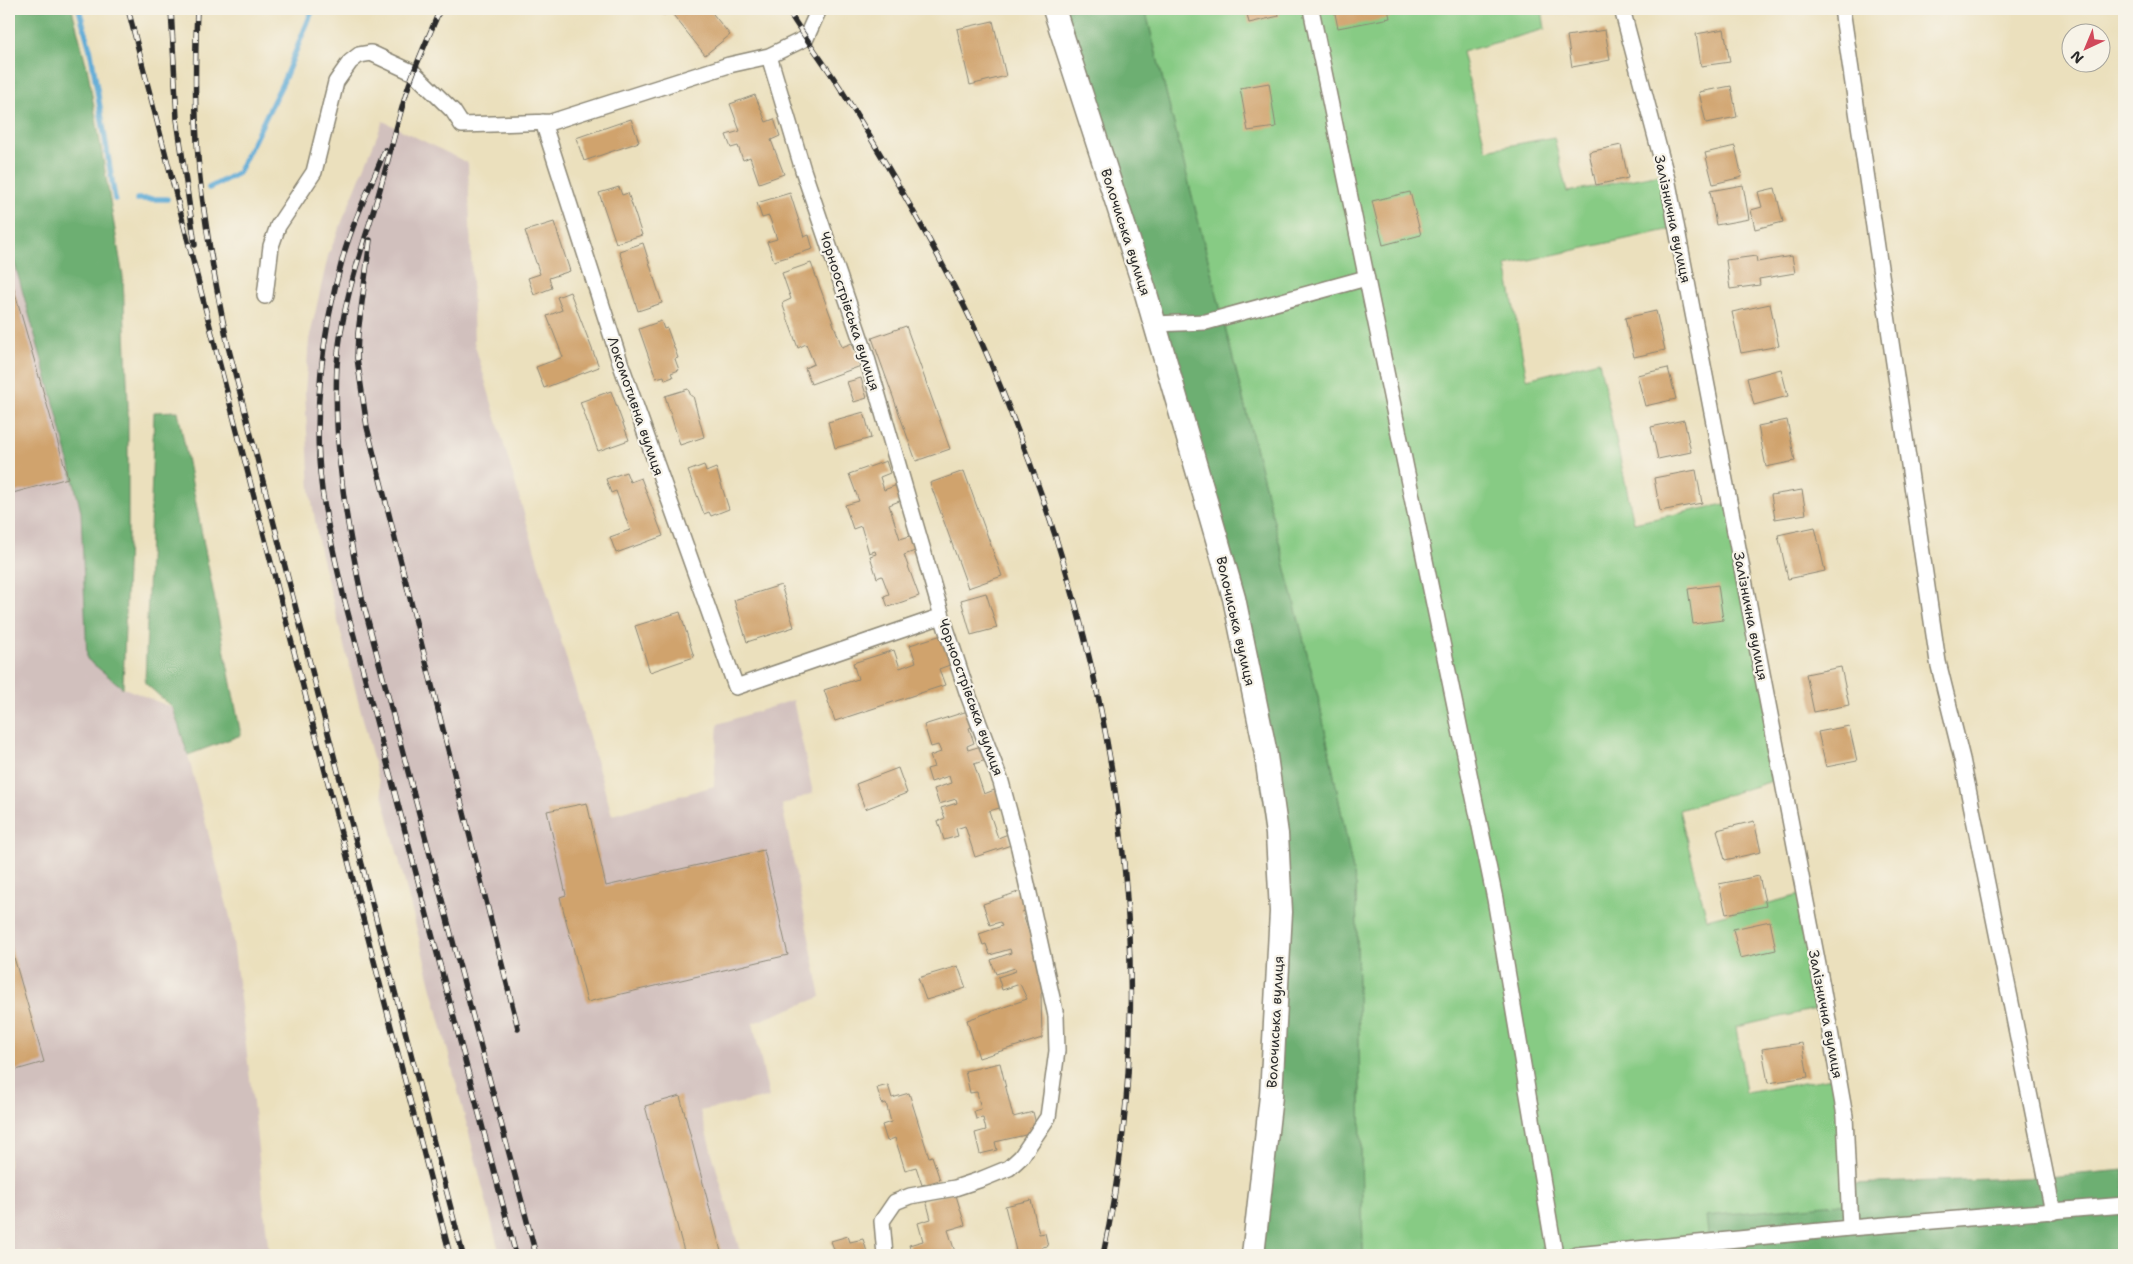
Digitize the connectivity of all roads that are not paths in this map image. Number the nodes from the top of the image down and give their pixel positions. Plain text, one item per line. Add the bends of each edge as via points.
1 (819, 9) edge
2 (1054, 9) edge
3 (1311, 9) edge
4 (1622, 9) edge
5 (1842, 9) edge
6 (769, 56) junction
7 (543, 122) junction
8 (1366, 278) junction
9 (265, 296) dead end
10 (1154, 324) junction
11 (942, 616) junction
12 (2124, 1205) edge
13 (2053, 1212) junction
14 (1850, 1228) junction
15 (885, 1255) edge
16 (1253, 1255) edge
17 (1555, 1255) edge
18 (1576, 1255) edge

1 - 6 street via 806,38
2 - 10 main road, Волочиська вулиця
3 - 8 street
4 - 14 street, Залізнична вулиця via 1668,183 1822,986 1845,1116
5 - 13 street via 1938,662 1962,759
6 - 7 street via 729,65
6 - 11 street, Чорноострівська вулиця via 803,170 867,358
7 - 9 street via 462,125 453,111 414,73 371,53 359,55 336,82 314,172 278,226 271,246
7 - 11 street, Локомотивна вулиця via 621,365 736,687
8 - 10 street via 1206,322
8 - 17 street via 1495,900
10 - 16 main road, Волочиська вулиця via 1234,598 1265,749 1277,834 1281,912 1278,993 1271,1096
11 - 15 street, Чорноострівська вулиця via 1001,782 1056,1016 1057,1051 1048,1117 1022,1157 1009,1168 982,1180 896,1202 882,1221
12 - 13 street
13 - 14 street
14 - 18 street

